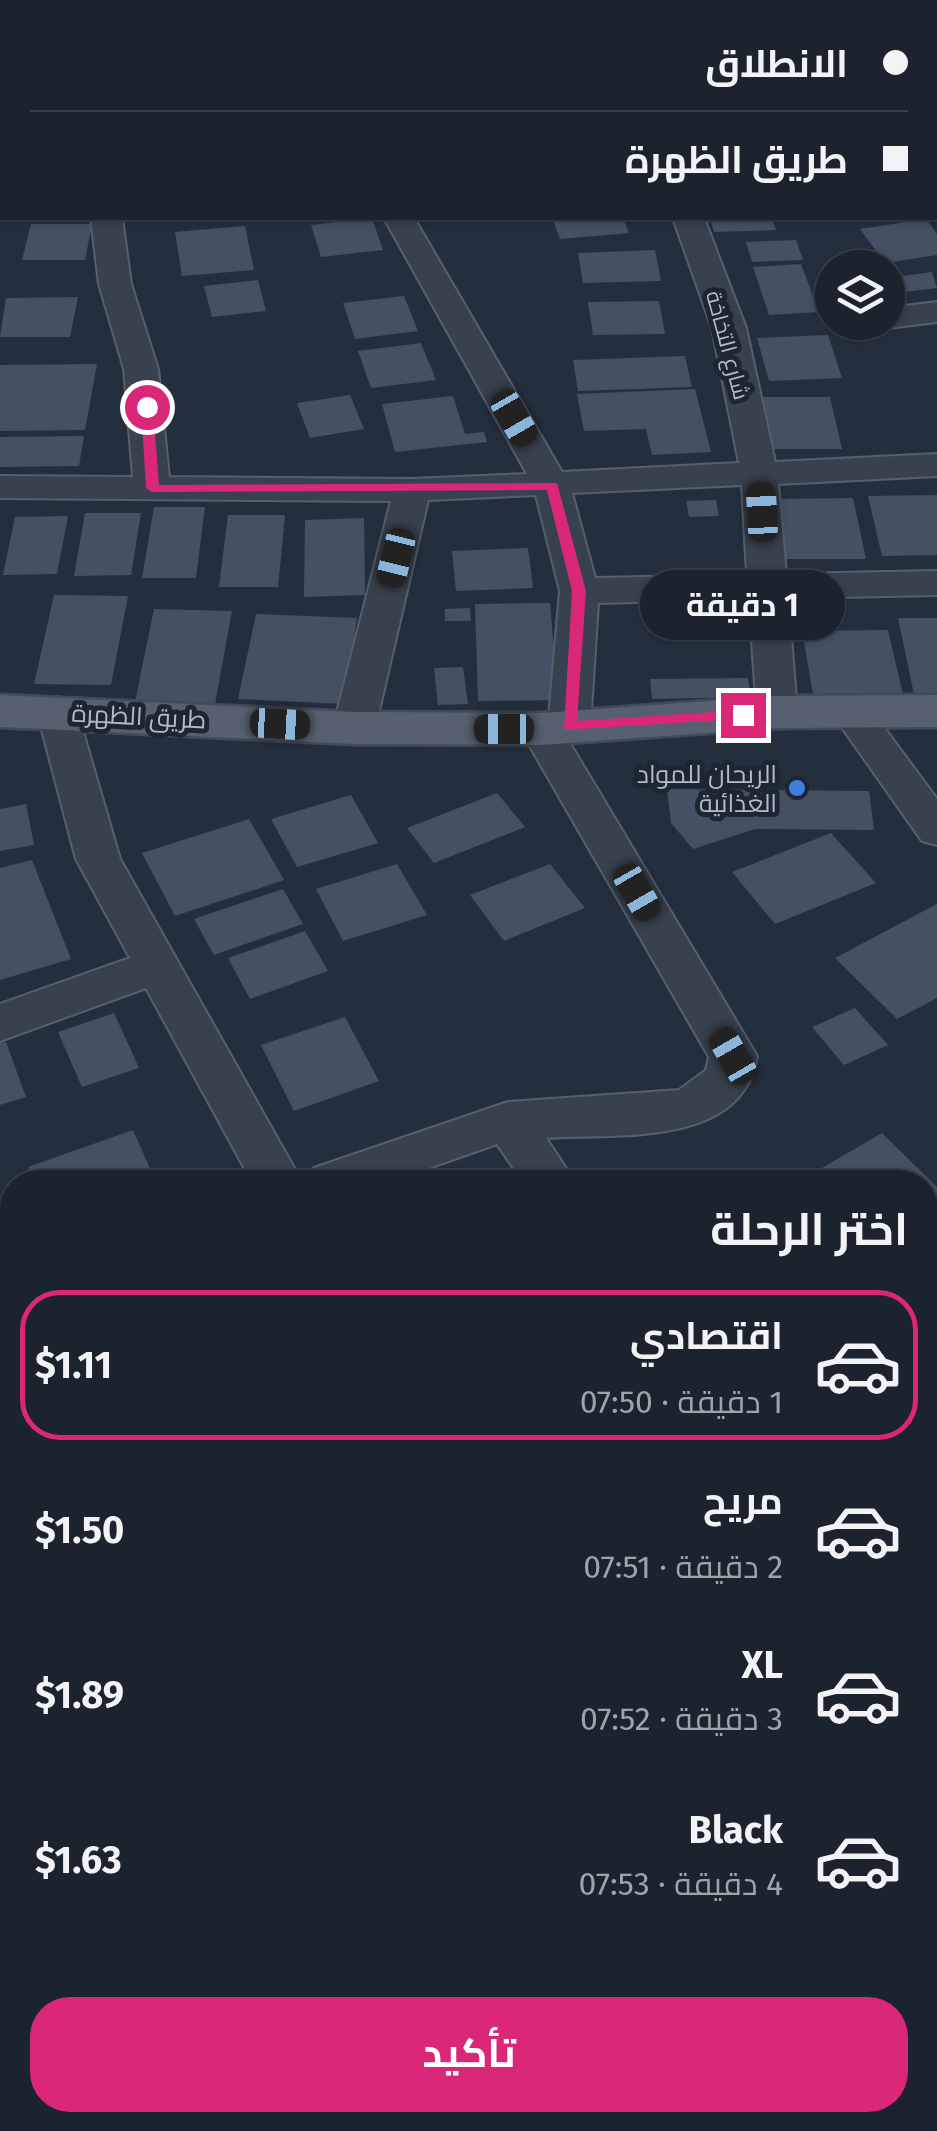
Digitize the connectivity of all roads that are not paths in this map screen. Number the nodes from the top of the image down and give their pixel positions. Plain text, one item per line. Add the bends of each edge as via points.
1 (106, 220) edge
2 (400, 220) edge
3 (689, 220) edge
4 (937, 312) edge
5 (905, 316) edge
6 (937, 465) edge
7 (760, 474) junction
8 (552, 486) junction
9 (0, 488) edge
10 (152, 488) junction
11 (412, 490) junction
12 (937, 583) edge
13 (766, 587) junction
14 (579, 591) junction
15 (0, 711) edge
16 (57, 711) junction
17 (937, 711) edge
18 (778, 712) junction
19 (851, 712) junction
20 (354, 728) junction
21 (555, 728) junction
22 (937, 830) edge
23 (159, 965) junction
24 (0, 1023) edge
25 (508, 1120) junction
26 (270, 1170) edge
27 (366, 1170) edge
28 (542, 1170) edge

1 - 10 street via 115,284 144,388
2 - 8 street
3 - 7 street, شارع التخاخة via 729,328
4 - 5 street
6 - 7 street
7 - 8 street
7 - 13 street, شارع التخاخة
8 - 11 street
8 - 14 street
9 - 10 street
10 - 11 street
11 - 20 street
12 - 13 street
13 - 14 street
13 - 18 street, شارع التخاخة
14 - 21 street
15 - 16 main road, طريق الظهرة
16 - 20 main road, طريق الظهرة
16 - 23 street via 98,859
17 - 19 main road, طريق الظهرة
18 - 19 main road, طريق الظهرة
18 - 21 main road, طريق الظهرة
19 - 22 street
20 - 21 main road, طريق الظهرة
21 - 25 street via 733,1056 732,1072 686,1109
23 - 24 street
23 - 26 street
25 - 27 street
25 - 28 street

